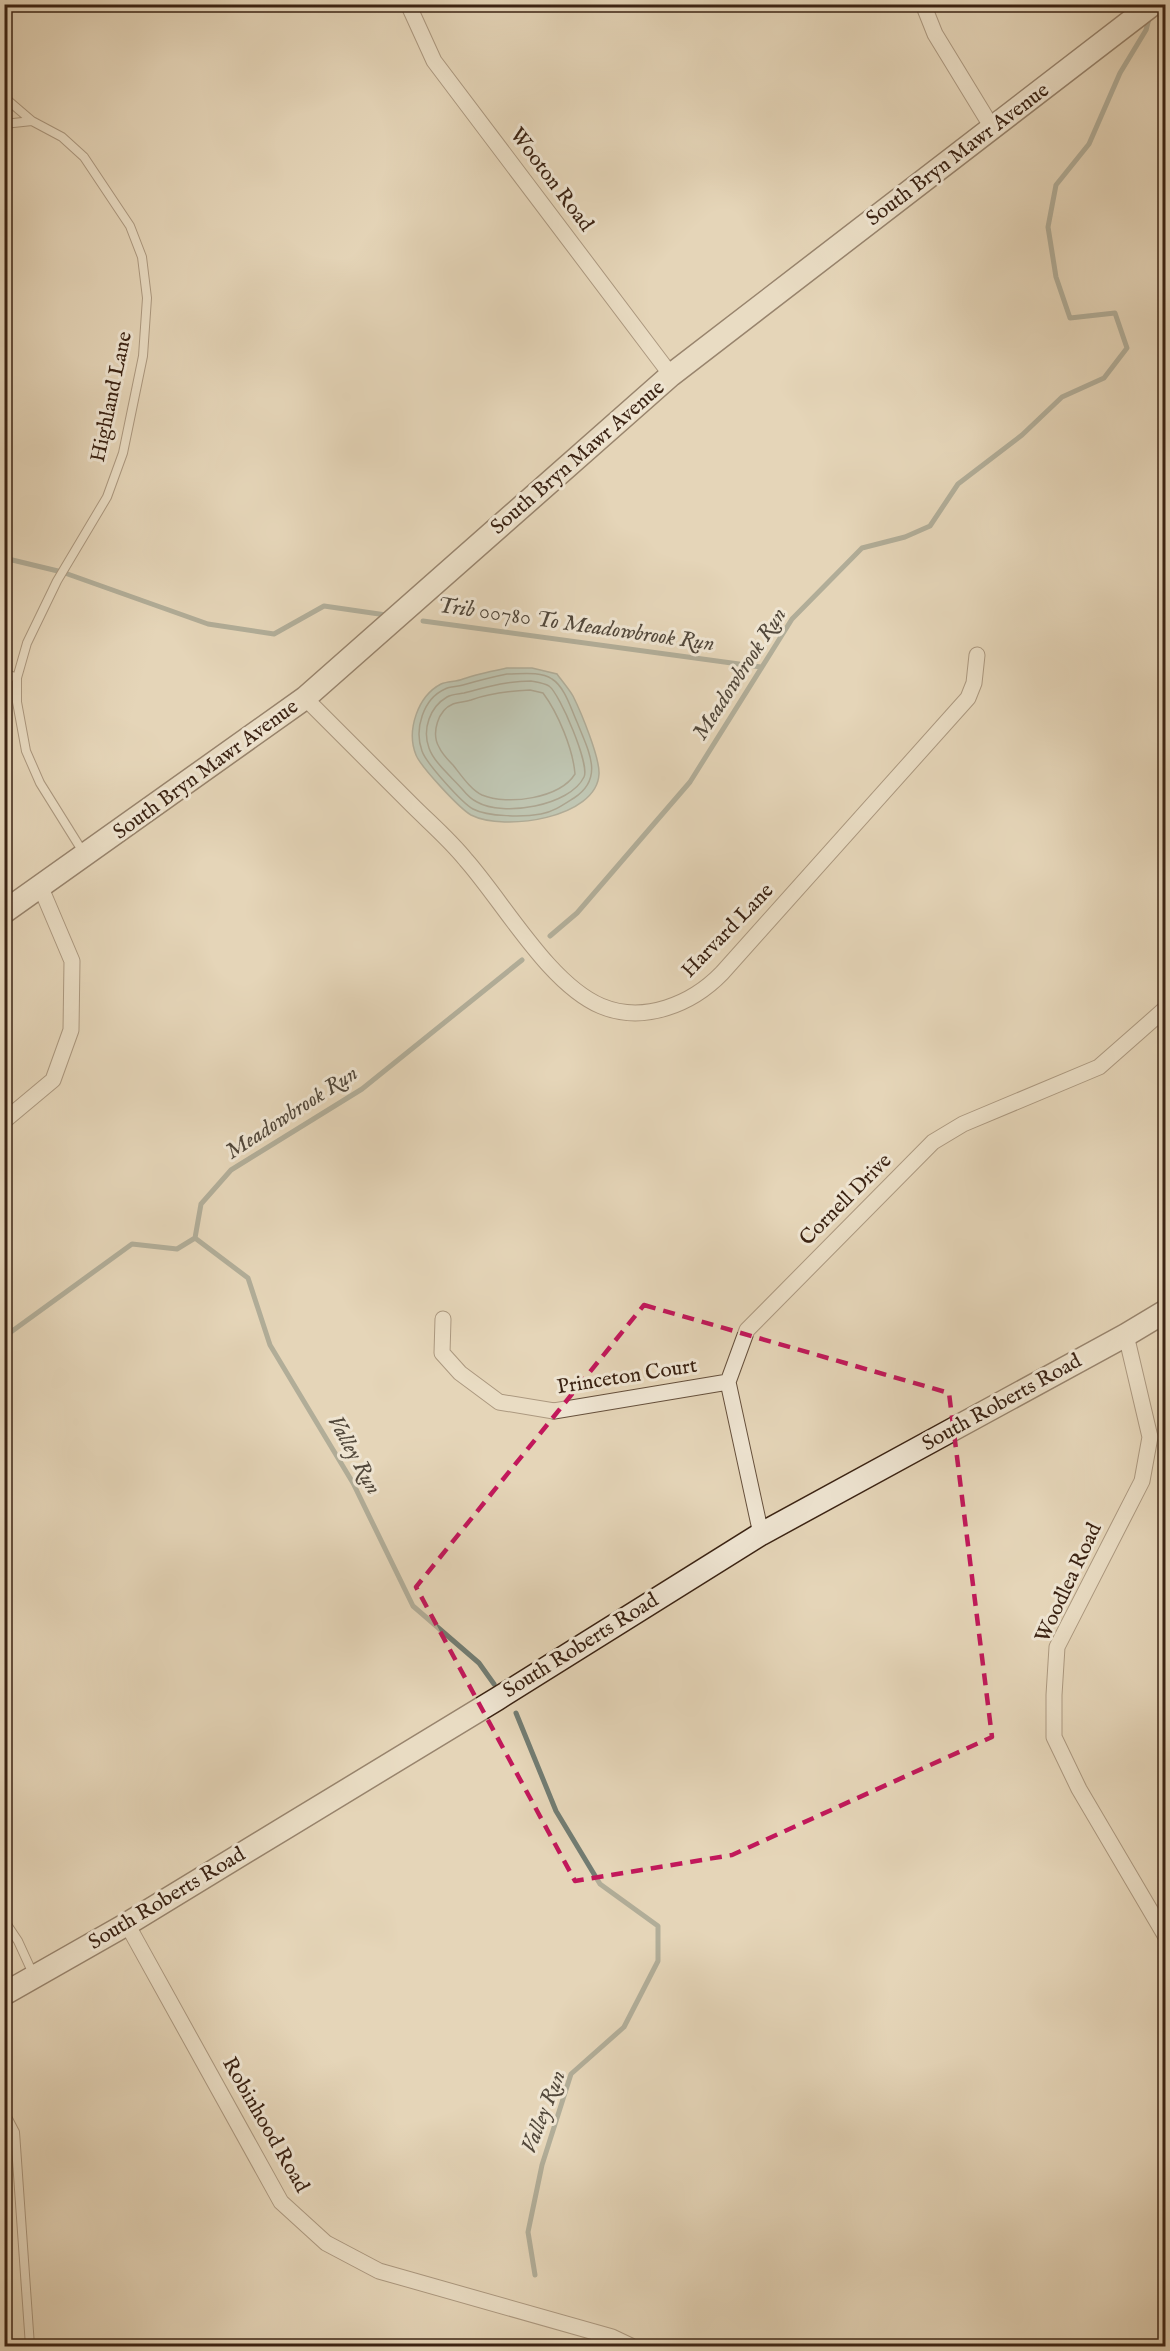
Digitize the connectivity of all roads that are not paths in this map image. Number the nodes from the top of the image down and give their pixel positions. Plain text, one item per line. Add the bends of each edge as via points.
1 (408, 4) edge
2 (923, 4) edge
3 (1145, 11) edge
4 (4, 97) edge
5 (32, 121) junction
6 (4, 124) edge
7 (993, 129) junction
8 (671, 375) junction
9 (977, 655) dead end
10 (4, 673) edge
11 (17, 678) junction
12 (305, 698) junction
13 (86, 856) junction
14 (41, 888) junction
15 (4, 912) edge
16 (1166, 1008) edge
17 (4, 1121) edge
18 (1166, 1311) edge
19 (443, 1319) dead end
20 (1126, 1335) junction
21 (728, 1382) junction
22 (761, 1534) junction
23 (4, 1920) edge
24 (128, 1924) junction
25 (1166, 1937) edge
26 (34, 1977) junction
27 (4, 1994) edge
28 (4, 2111) edge
29 (30, 2346) edge
30 (631, 2346) edge

1 - 8 street, Wooton Road via 434,61
2 - 7 street via 935,34
3 - 7 main road, South Bryn Mawr Avenue
4 - 5 lane, Highland Lane
5 - 6 lane
5 - 11 lane, Highland Lane via 62,137 84,157 130,226 141,257 147,298 143,356 123,453 107,497 57,581 27,643
7 - 8 main road, South Bryn Mawr Avenue
8 - 12 main road, South Bryn Mawr Avenue
9 - 12 street, Harvard Lane via 968,698 722,974 699,994 679,1004 642,1011 603,1007 564,981 466,859
10 - 11 lane
11 - 13 lane, Highland Lane via 16,702 26,751 40,783
12 - 13 main road, South Bryn Mawr Avenue
13 - 14 main road, South Bryn Mawr Avenue
14 - 15 main road, South Bryn Mawr Avenue
14 - 17 street via 72,961 71,1030 53,1080
16 - 21 street, Cornell Drive via 1099,1067 963,1124 933,1142 747,1330
18 - 20 main road, South Roberts Road
19 - 21 street, Princeton Court via 442,1353 460,1373 499,1402 554,1411
20 - 22 main road, South Roberts Road
20 - 25 street, Woodlea Road via 1150,1437 1143,1481 1057,1647 1054,1737 1079,1789
21 - 22 street
22 - 24 main road, South Roberts Road
23 - 26 lane
24 - 26 main road, South Roberts Road
24 - 30 street, Robinhood Road via 282,2202 326,2243 379,2271 612,2337
26 - 27 main road, South Roberts Road
28 - 29 lane via 15,2132

